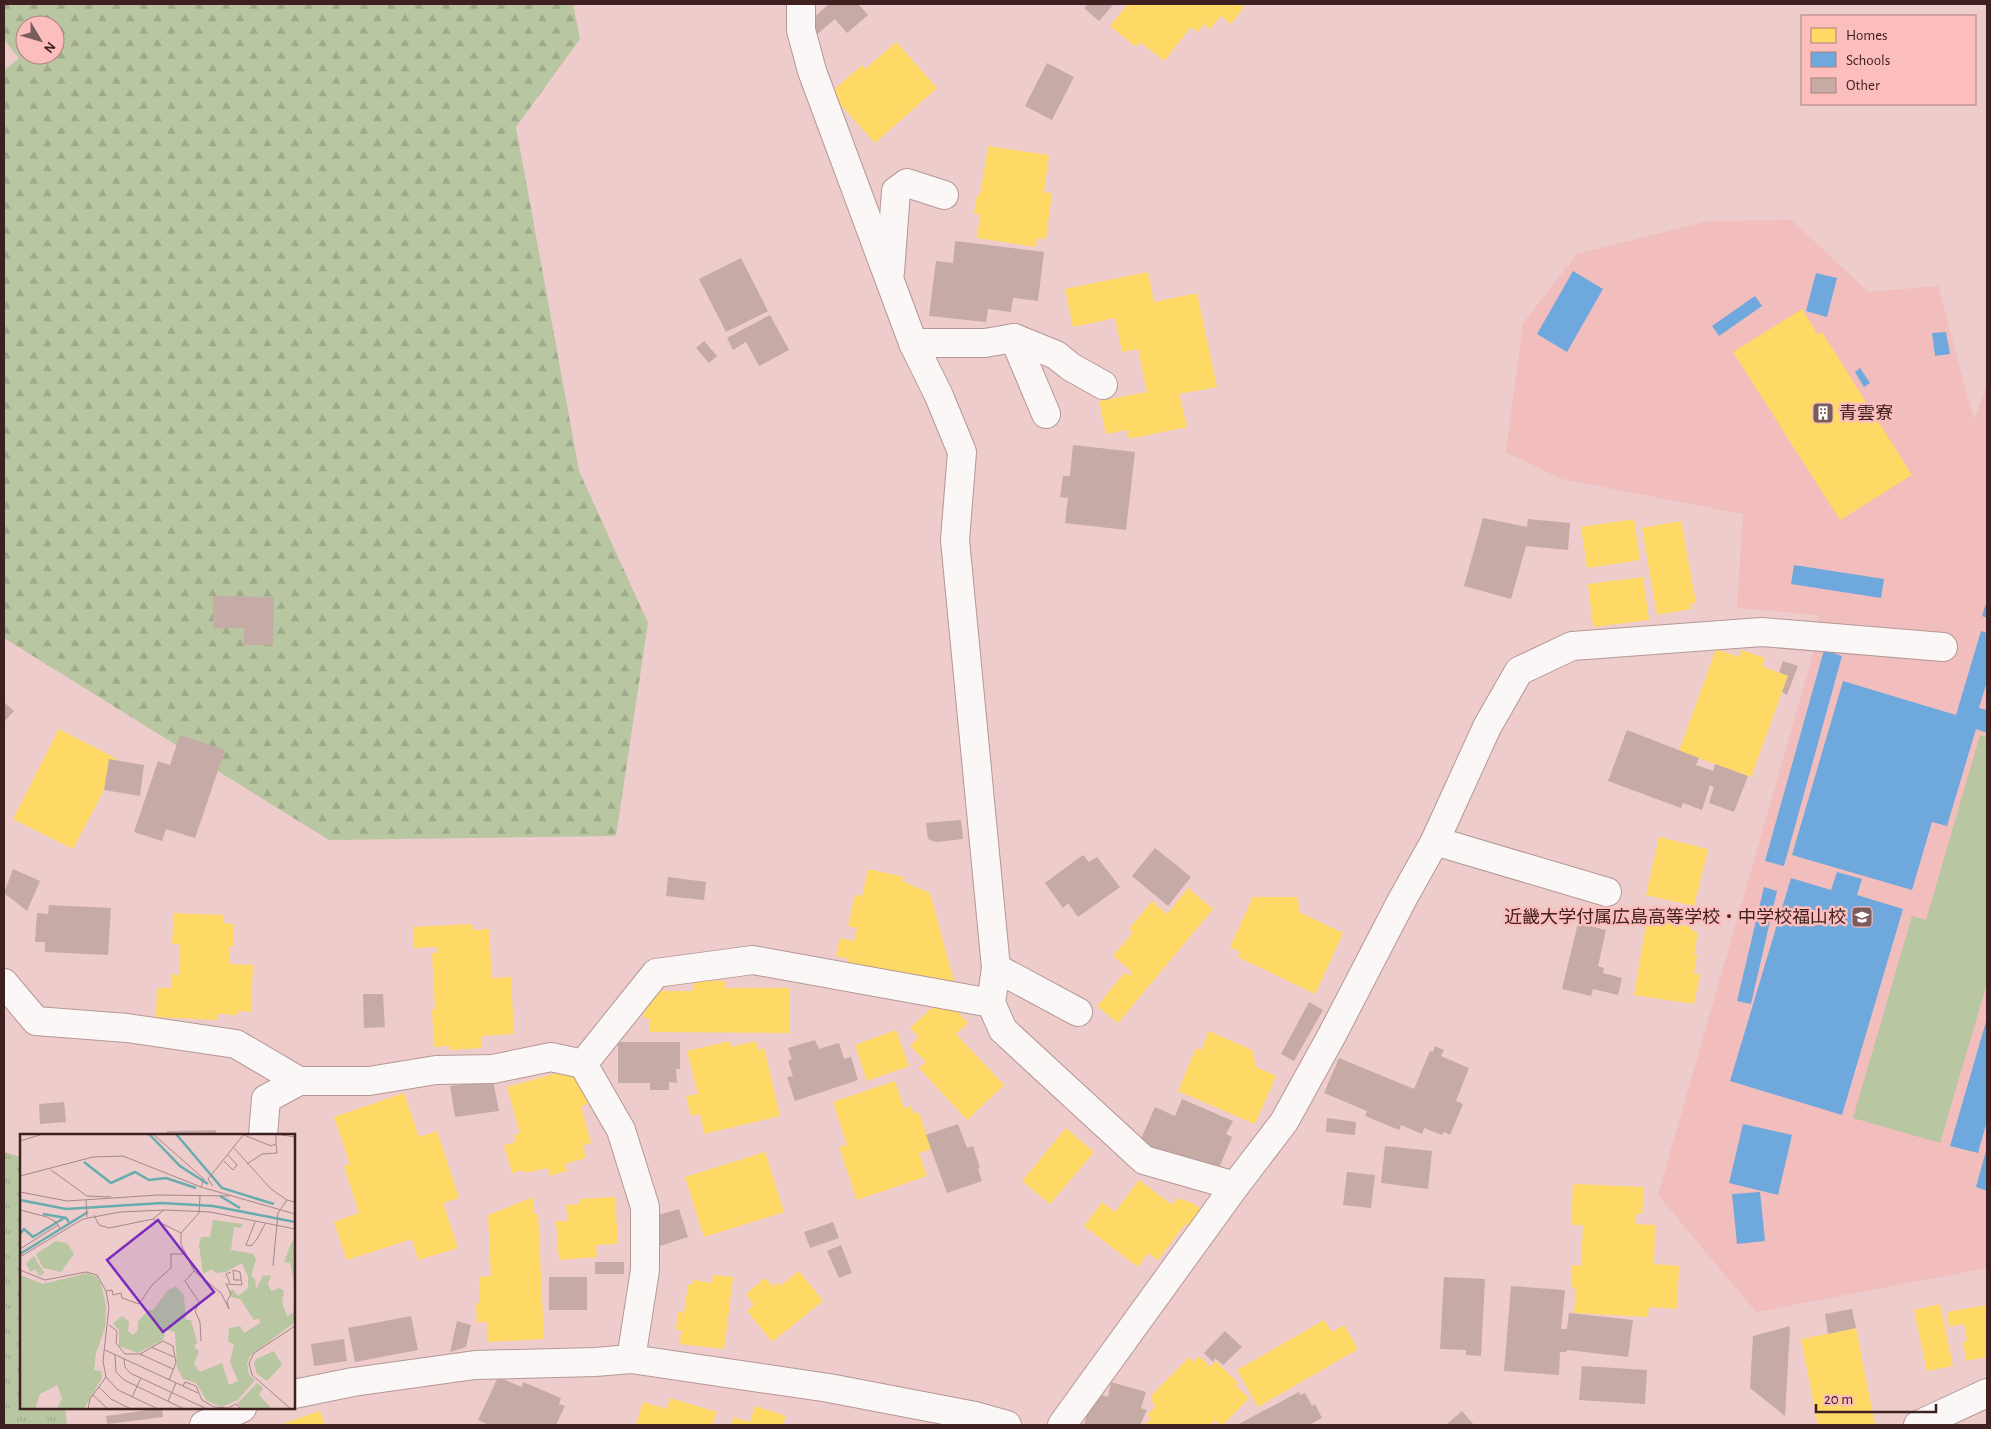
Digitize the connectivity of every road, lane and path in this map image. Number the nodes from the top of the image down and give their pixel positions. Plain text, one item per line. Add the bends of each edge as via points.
1 (801, 4) edge
2 (944, 195) dead end
3 (890, 282) junction
4 (1014, 338) junction
5 (913, 343) junction
6 (1103, 385) dead end
7 (1046, 414) dead end
8 (1943, 647) dead end
9 (1436, 840) junction
10 (1607, 892) dead end
11 (996, 968) junction
12 (4, 982) edge
13 (990, 1003) junction
14 (1078, 1012) dead end
15 (583, 1064) junction
16 (299, 1081) junction
17 (263, 1134) edge
18 (1235, 1186) junction
19 (631, 1359) junction
20 (1987, 1393) edge
21 (295, 1394) edge
22 (240, 1409) edge
23 (204, 1425) edge
24 (1007, 1425) edge
25 (1062, 1425) edge
26 (1918, 1425) edge

1 - 3 street via 801,30 812,71
2 - 3 street via 907,183 896,191
3 - 5 street
4 - 5 street via 985,342
4 - 6 street via 1056,355
4 - 7 street
5 - 11 street via 962,452 955,540
8 - 9 street via 1762,632 1572,646 1519,671 1487,727
9 - 10 street
9 - 18 street via 1284,1122
11 - 13 street
11 - 14 street
12 - 16 street via 36,1021 127,1028 236,1044
13 - 15 street via 753,960 656,973
13 - 18 street via 1002,1030 1144,1160
15 - 16 street via 551,1057 493,1069 436,1070 369,1081
15 - 19 street via 621,1130 645,1206 645,1270
16 - 17 street via 266,1098
18 - 25 street
19 - 21 street via 475,1365
19 - 24 street via 829,1388
20 - 26 street
22 - 23 street

